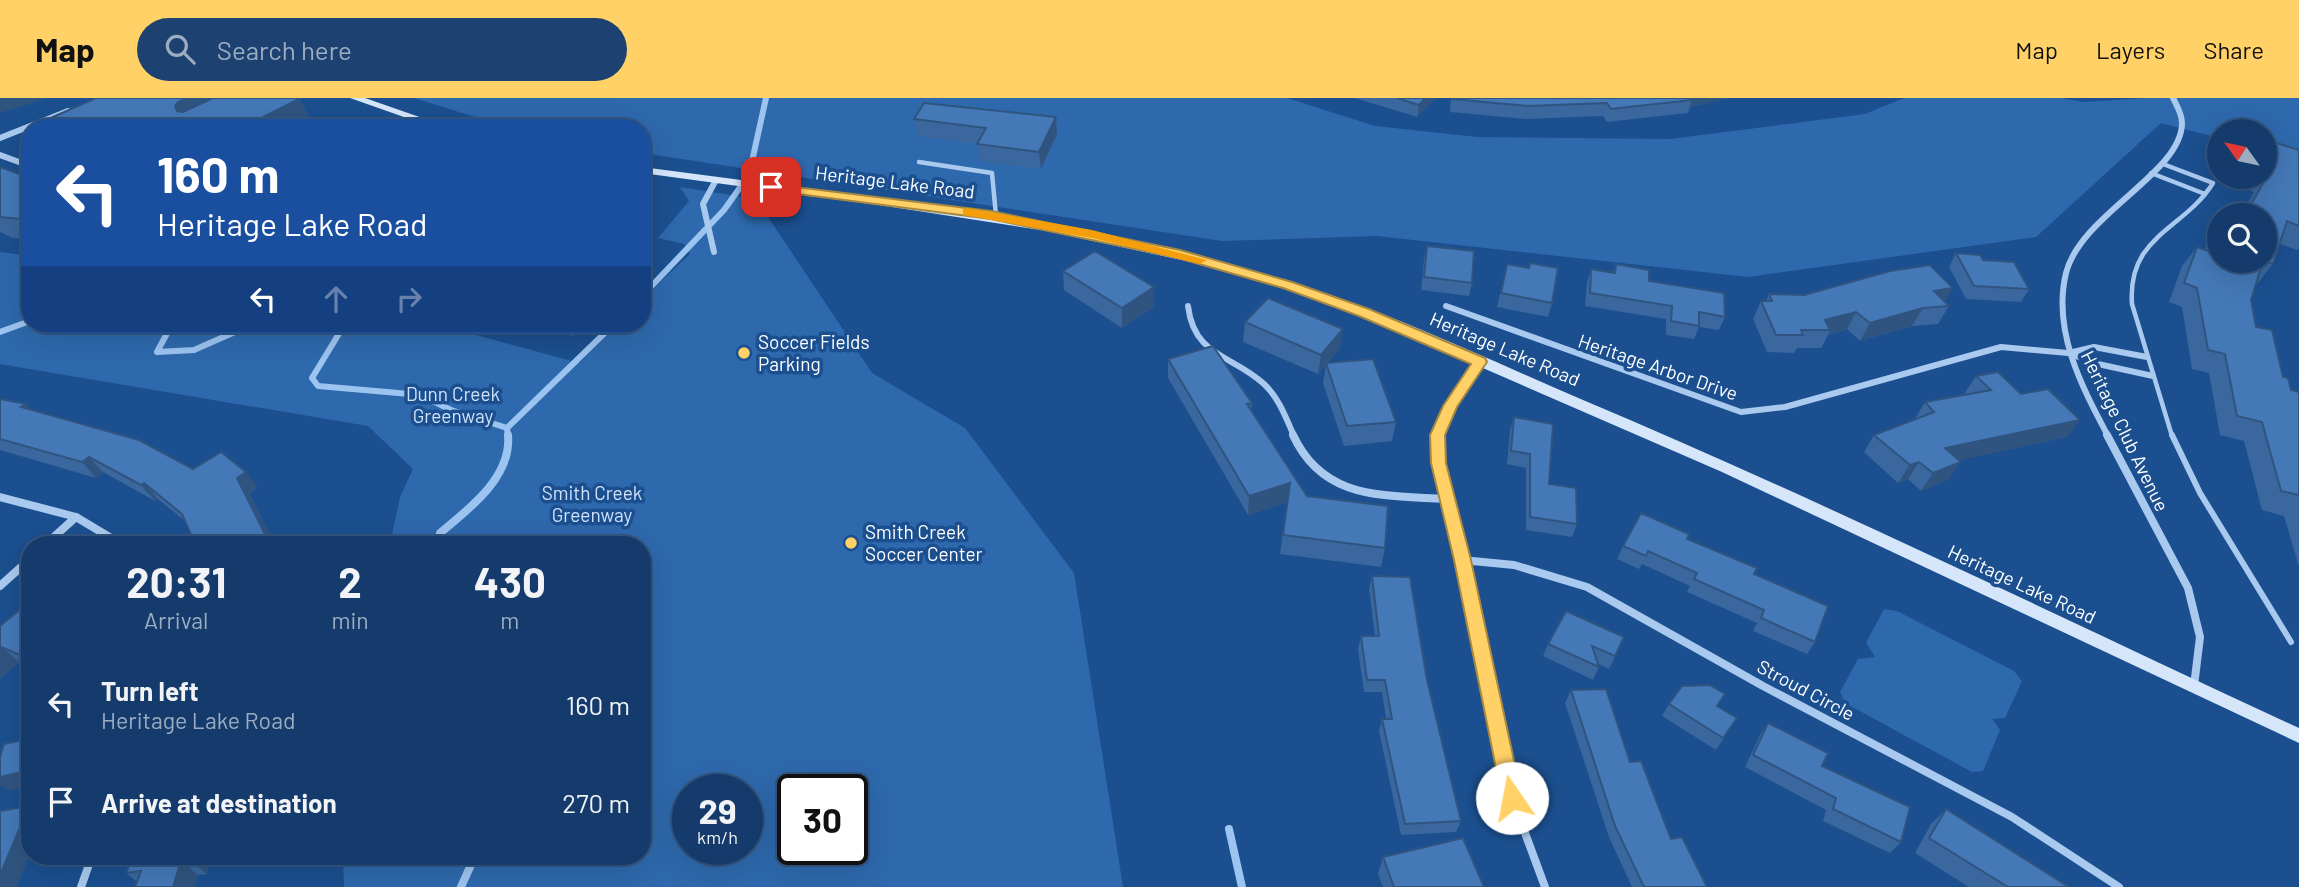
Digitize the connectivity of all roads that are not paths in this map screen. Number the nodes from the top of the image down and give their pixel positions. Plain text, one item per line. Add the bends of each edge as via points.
1 (355, 98) edge
2 (2173, 98) edge
3 (71, 110) edge
4 (48, 119) edge
5 (419, 119) edge
6 (21, 130) edge
7 (0, 138) edge
8 (0, 155) edge
9 (919, 162) dead end
10 (21, 163) edge
11 (2163, 164) junction
12 (651, 171) edge
13 (2151, 173) junction
14 (716, 180) junction
15 (2205, 194) junction
16 (996, 216) junction
17 (714, 252) dead end
18 (1188, 306) dead end
19 (1446, 306) dead end
20 (2068, 353) junction
21 (2147, 357) junction
22 (1480, 362) junction
23 (2152, 376) junction
24 (0, 497) edge
25 (1445, 499) junction
26 (76, 517) junction
27 (55, 536) edge
28 (108, 536) edge
29 (1462, 560) junction
30 (21, 567) edge
31 (0, 586) edge
32 (2291, 642) dead end
33 (2194, 687) junction
34 (2299, 736) edge
35 (89, 865) edge
36 (81, 887) edge
37 (1545, 887) edge
38 (2119, 887) edge

1 - 5 main road
2 - 11 street, Heritage Club Avenue via 2182,122 2180,138
3 - 4 street
6 - 7 street
8 - 10 street
9 - 16 lane via 992,173
11 - 13 street, Heritage Club Avenue
11 - 15 lane via 2213,183
12 - 14 main road, Heritage Lake Road
13 - 15 lane
13 - 20 street, Heritage Club Avenue via 2108,212 2070,260 2064,289
14 - 16 main road, Heritage Lake Road
14 - 17 street via 703,204
15 - 21 lane via 2137,259 2129,288
16 - 22 main road, Heritage Lake Road via 1180,254 1287,285
18 - 25 street via 1188,325 1199,342 1265,385 1312,468 1365,493
19 - 20 street, Heritage Arbor Drive via 1741,412 1785,407 2001,347
20 - 21 street via 2094,347
20 - 23 street
20 - 33 street, Heritage Club Avenue via 2188,588 2202,645
21 - 23 lane
22 - 25 street via 1450,406 1437,435
22 - 33 main road, Heritage Lake Road via 1643,429
23 - 32 lane via 2176,448
24 - 26 street
25 - 29 street
26 - 27 street
26 - 28 street
29 - 37 street via 1512,798
29 - 38 street, Stroud Circle via 1514,565 1587,587 1775,693 2012,817
30 - 31 street
33 - 34 main road, Heritage Lake Road
35 - 36 street

